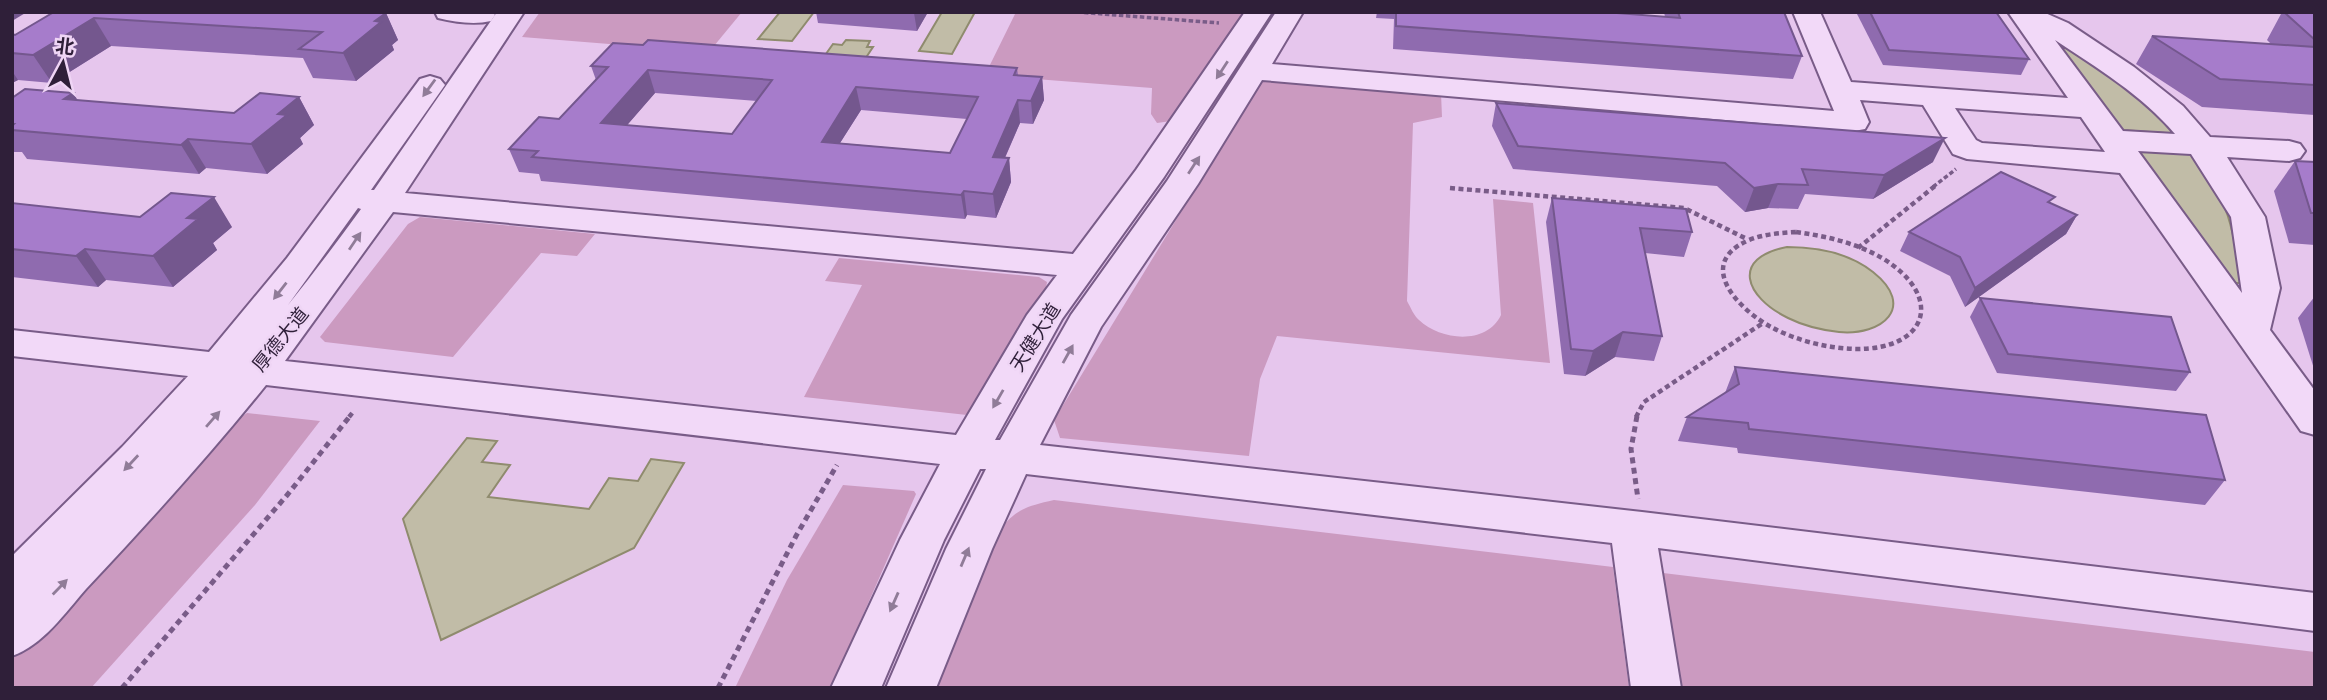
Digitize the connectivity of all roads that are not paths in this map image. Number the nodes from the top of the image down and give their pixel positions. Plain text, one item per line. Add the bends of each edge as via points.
1 (1290, 12) edge
2 (1806, 12) edge
3 (2021, 12) edge
4 (481, 13) edge
5 (1255, 19) edge
6 (1255, 71) junction
7 (1840, 90) junction
8 (1933, 97) junction
9 (2091, 109) junction
10 (2202, 146) junction
11 (2289, 151) dead end
12 (2122, 152) junction
13 (366, 200) junction
14 (1083, 265) junction
15 (2251, 331) junction
16 (12, 344) edge
17 (235, 370) junction
18 (2313, 416) edge
19 (967, 453) junction
20 (1012, 458) junction
21 (1637, 529) junction
22 (12, 585) edge
23 (2315, 612) edge
24 (12, 636) edge
25 (856, 688) edge
26 (911, 688) edge
27 (1656, 688) edge

1 - 6 lane, 天健大道
2 - 7 lane
3 - 9 lane
3 - 10 lane via 2058,29 2124,72 2172,112
4 - 13 lane, 厚德大道
5 -> 14 lane, 天健大道
6 - 7 lane via 1854,122
20 -> 6 lane, 天健大道 via 1084,324
7 - 8 lane
8 - 9 lane
8 - 12 lane via 1957,139 1978,152
9 - 12 lane
10 - 11 lane
10 - 12 lane
10 - 15 lane via 2248,217 2262,288
12 - 15 lane
13 - 14 lane
13 - 17 lane, 厚德大道 via 291,328
14 -> 19 lane, 天健大道 via 1046,316
15 - 18 lane
16 - 17 lane
17 - 19 lane
17 -> 22 lane, 厚德大道
24 -> 17 lane, 厚德大道 via 117,529
19 - 20 lane
19 -> 25 lane, 天健大道 via 922,540
20 - 21 lane
26 -> 20 lane, 天健大道 via 968,549
21 - 23 lane
21 - 27 lane

